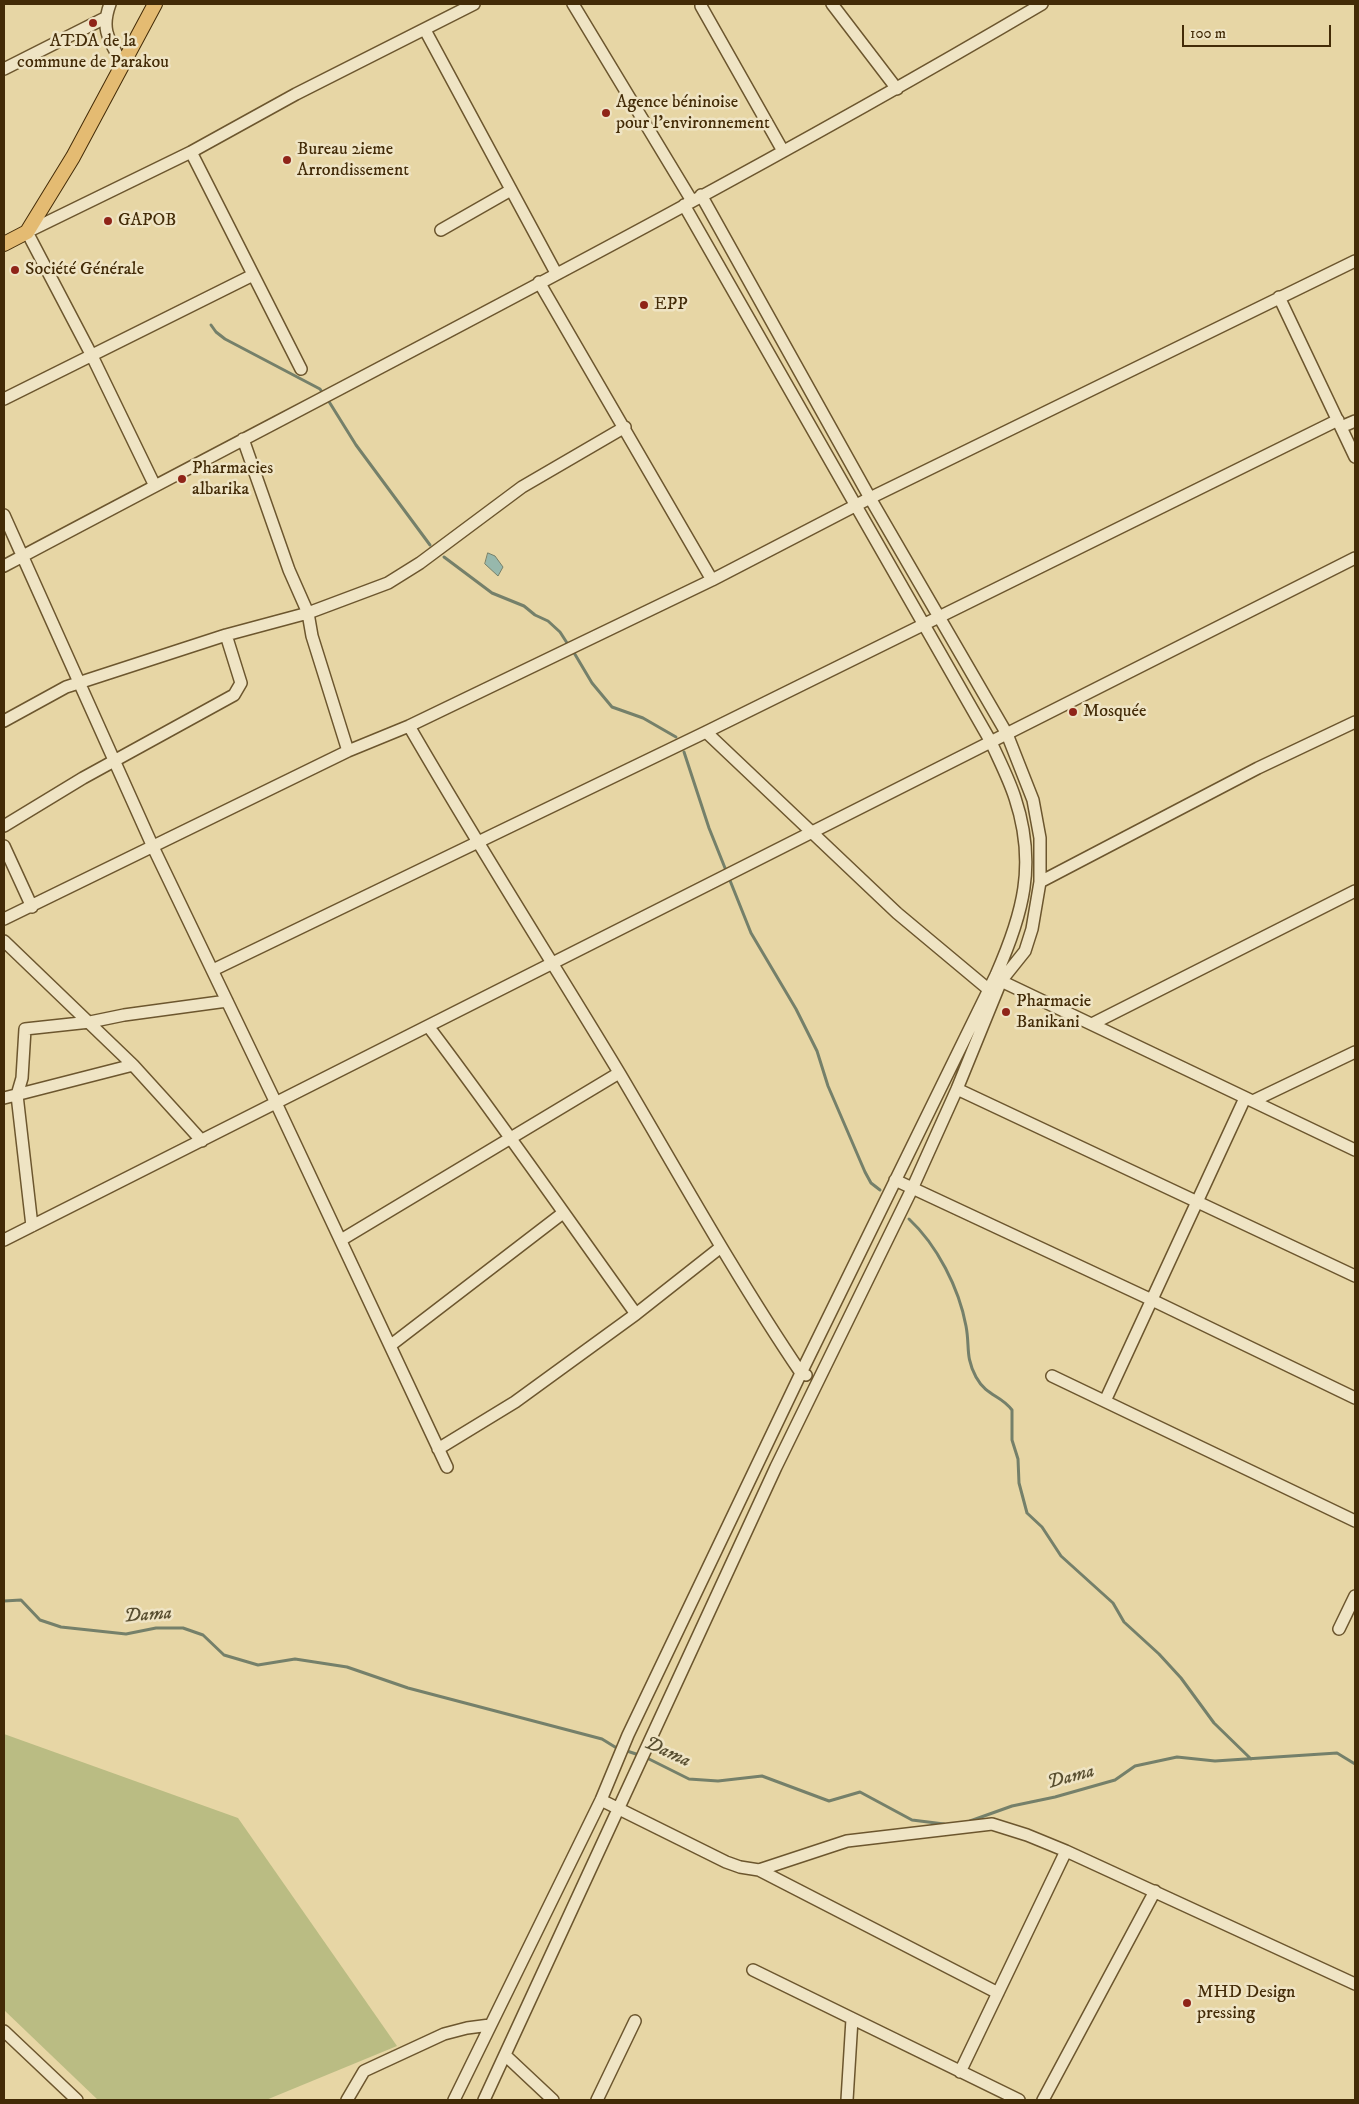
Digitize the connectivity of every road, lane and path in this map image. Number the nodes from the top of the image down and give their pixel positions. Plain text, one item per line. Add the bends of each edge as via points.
1 (110, 4) edge
2 (155, 4) edge
3 (474, 4) edge
4 (573, 4) edge
5 (832, 4) edge
6 (1042, 4) edge
7 (701, 6) dead end
8 (105, 18) junction
9 (425, 30) junction
10 (123, 64) junction
11 (4, 69) edge
12 (897, 89) junction
13 (783, 151) junction
14 (192, 152) junction
15 (511, 190) junction
16 (692, 200) junction
17 (442, 230) dead end
18 (27, 232) junction
19 (4, 244) edge
20 (1355, 261) edge
21 (556, 273) junction
22 (253, 275) junction
23 (540, 282) junction
24 (1279, 297) junction
25 (92, 356) junction
26 (300, 369) dead end
27 (4, 399) edge
28 (1355, 421) edge
29 (1340, 424) junction
30 (625, 427) junction
31 (244, 439) junction
32 (1355, 457) edge
33 (155, 486) junction
34 (870, 498) junction
35 (855, 506) junction
36 (4, 515) edge
37 (22, 556) junction
38 (1355, 558) edge
39 (4, 566) edge
40 (712, 580) junction
41 (308, 613) junction
42 (938, 616) junction
43 (923, 624) junction
44 (226, 635) junction
45 (81, 684) junction
46 (4, 721) edge
47 (1355, 722) edge
48 (409, 726) junction
49 (706, 732) junction
50 (1007, 734) junction
51 (991, 742) junction
52 (348, 751) junction
53 (115, 760) junction
54 (4, 826) edge
55 (810, 833) junction
56 (476, 842) junction
57 (4, 846) edge
58 (153, 847) junction
59 (1040, 882) junction
60 (1355, 891) edge
61 (32, 907) junction
62 (4, 919) edge
63 (4, 941) edge
64 (552, 964) junction
65 (213, 970) junction
66 (999, 978) junction
67 (988, 989) junction
68 (227, 1001) junction
69 (90, 1022) junction
70 (1092, 1024) junction
71 (428, 1026) junction
72 (1355, 1052) edge
73 (133, 1066) junction
74 (619, 1073) junction
75 (957, 1089) junction
76 (17, 1095) junction
77 (4, 1098) edge
78 (1250, 1099) junction
79 (276, 1103) junction
80 (511, 1136) junction
81 (202, 1140) junction
82 (1355, 1150) edge
83 (895, 1180) junction
84 (912, 1189) junction
85 (1197, 1201) junction
86 (563, 1213) junction
87 (32, 1226) junction
88 (4, 1240) edge
89 (341, 1240) junction
90 (721, 1247) junction
91 (1355, 1276) edge
92 (1152, 1300) junction
93 (636, 1314) junction
94 (390, 1345) junction
95 (802, 1373) junction
96 (1052, 1376) dead end
97 (817, 1379) junction
98 (1355, 1398) edge
99 (1105, 1401) junction
100 (438, 1449) junction
101 (447, 1467) dead end
102 (1355, 1521) edge
103 (1355, 1596) edge
104 (1339, 1630) dead end
105 (601, 1800) junction
106 (619, 1808) junction
107 (1066, 1851) junction
108 (759, 1870) junction
109 (1155, 1891) junction
110 (753, 1970) dead end
111 (1355, 1984) edge
112 (998, 1993) junction
113 (852, 2019) junction
114 (635, 2021) dead end
115 (490, 2025) junction
116 (4, 2031) edge
117 (505, 2055) junction
118 (960, 2072) junction
119 (78, 2100) edge
120 (347, 2100) edge
121 (454, 2100) edge
122 (484, 2100) edge
123 (554, 2100) edge
124 (597, 2100) edge
125 (846, 2100) edge
126 (1019, 2100) edge
127 (1043, 2100) edge

1 - 8 street
2 - 10 main road
3 - 9 street
4 - 16 street
5 - 12 street
6 - 12 street
7 - 13 street
8 - 10 street via 106,36
8 - 11 street
9 - 14 street via 296,94
9 - 15 street
10 - 18 main road via 73,157
12 - 13 street
13 - 16 street
14 - 18 street
14 - 22 street
15 - 17 street
15 - 21 street
16 - 21 street
16 - 34 street
16 - 35 street
18 - 19 main road
18 - 25 street
20 - 24 street
21 - 23 street
22 - 25 street
22 - 26 street
23 - 30 street
23 - 31 street
24 - 29 street
24 - 34 street
25 - 27 street
25 - 33 street
28 - 29 street
29 - 32 street
29 - 42 street
30 - 40 street
30 - 41 street via 522,487 388,583
31 - 33 street
31 - 41 street via 289,570
33 - 37 street
34 - 35 street
34 - 42 street
35 - 40 street
35 - 43 street
36 - 37 street
37 - 39 street
37 - 45 street
38 - 50 street
40 - 48 street
41 - 44 street
41 - 52 street via 312,636
42 - 43 street
42 - 50 street
43 - 49 street
43 - 51 street
44 - 45 street
44 - 53 street via 241,683 239,690
45 - 46 street via 52,693
45 - 53 street
47 - 59 street via 1258,768
48 - 52 street
48 - 56 street
49 - 55 street
49 - 56 street
50 - 51 street
50 - 59 street via 1033,800 1040,838
51 - 55 street
51 - 66 street via 1015,796 1027,857 1026,886 1018,923
52 - 58 street
53 - 54 street
53 - 58 street
55 - 64 street
55 - 67 street via 897,913
56 - 64 street
56 - 65 street
57 - 61 street
58 - 61 street
58 - 65 street
59 - 66 street via 1032,929 1024,951
60 - 70 street
61 - 62 street
63 - 69 street
64 - 71 street
64 - 74 street
65 - 68 street
66 - 67 street
66 - 70 street
66 - 75 street
67 - 83 street
68 - 69 street
68 - 79 street
69 - 73 street
69 - 76 street via 25,1029 22,1078
70 - 78 street
71 - 79 street
71 - 80 street
72 - 78 street
73 - 76 street
73 - 81 street
74 - 80 street
74 - 90 street
75 - 84 street
75 - 85 street
76 - 77 street
76 - 87 street
78 - 82 street
78 - 85 street
79 - 81 street
79 - 89 street
80 - 86 street
80 - 89 street
81 - 87 street
83 - 84 street
83 - 95 street
84 - 92 street
84 - 97 street
85 - 91 street
85 - 92 street
86 - 93 street
86 - 94 street
87 - 88 street
89 - 94 street
90 - 93 street
90 - 95 street
92 - 98 street
92 - 99 street
93 - 100 street via 515,1402
94 - 100 street
95 - 97 street
95 - 105 street via 628,1735
96 - 99 street
97 - 106 street
99 - 102 street
100 - 101 street
103 - 104 street
105 - 106 street
105 - 115 street
106 - 108 street via 726,1862
106 - 117 street
107 - 108 street via 992,1824 848,1841
107 - 109 street
107 - 112 street
108 - 112 street
109 - 111 street
109 - 127 street
110 - 113 street
112 - 118 street
113 - 118 street
113 - 125 street
114 - 124 street
115 - 120 street via 444,2034 364,2071
115 - 121 street
116 - 119 street
117 - 122 street
117 - 123 street
118 - 126 street

